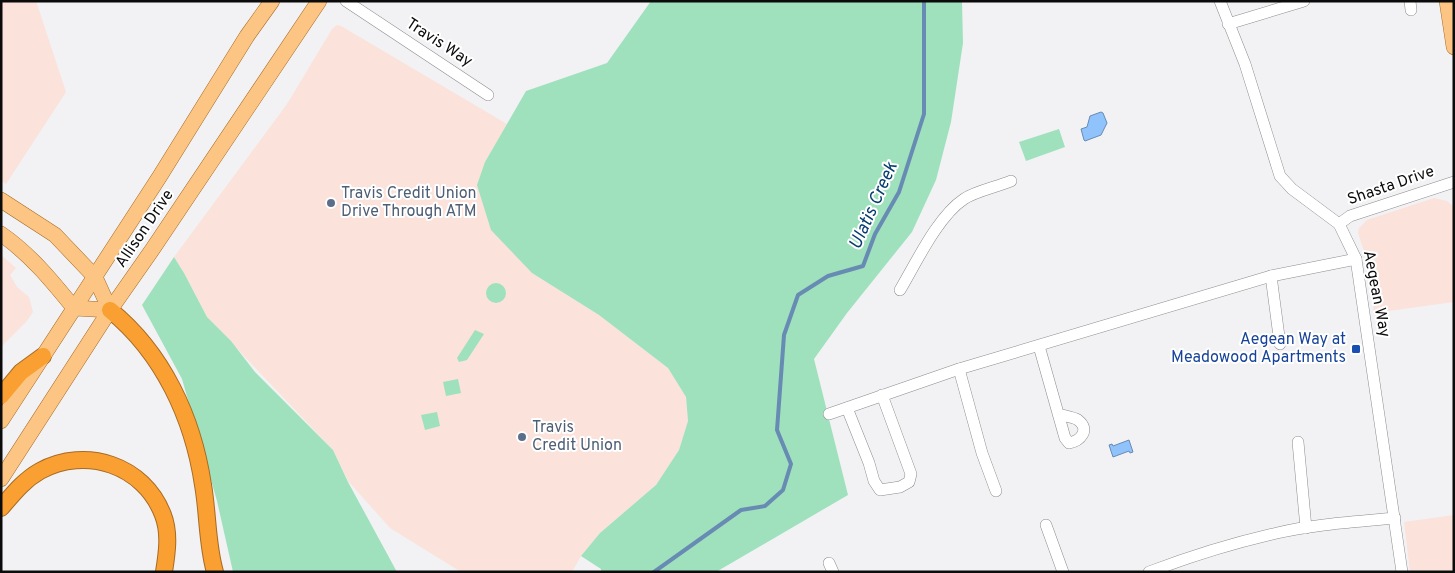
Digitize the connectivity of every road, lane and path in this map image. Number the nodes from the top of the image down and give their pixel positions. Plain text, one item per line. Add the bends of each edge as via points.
1 (272, 1) edge
2 (319, 1) edge
3 (346, 1) edge
4 (1220, 1) edge
5 (1304, 1) edge
6 (1447, 1) edge
7 (1228, 24) junction
8 (1454, 47) edge
9 (488, 95) dead end
10 (1011, 182) dead end
11 (1454, 182) edge
12 (1, 200) edge
13 (1339, 224) junction
14 (1, 234) edge
15 (1356, 259) junction
16 (1271, 276) junction
17 (95, 277) junction
18 (900, 290) dead end
19 (74, 308) junction
20 (110, 310) junction
21 (1280, 344) dead end
22 (1039, 346) junction
23 (43, 356) junction
24 (959, 369) junction
25 (882, 395) junction
26 (1, 396) edge
27 (847, 408) junction
28 (829, 414) dead end
29 (1058, 414) dead end
30 (1, 421) edge
31 (1298, 442) dead end
32 (1, 479) edge
33 (996, 491) dead end
34 (1, 508) edge
35 (1395, 518) junction
36 (1046, 525) dead end
37 (1306, 528) junction
38 (164, 572) edge
39 (215, 572) edge
40 (1063, 572) edge
41 (1148, 572) edge
42 (1402, 572) edge

1 - 17 main road, Allison Drive via 246,36
2 - 20 main road, Allison Drive
3 - 9 street, Travis Way
4 - 7 street, Aegean Way
5 - 7 street
6 - 8 main road
7 - 13 street, Aegean Way via 1245,64 1280,176 1292,189
10 - 18 street via 965,199 953,209 925,246
11 - 13 street, Shasta Drive via 1350,216
12 - 17 main road via 55,235
13 - 15 street, Aegean Way
14 - 19 main road via 18,246
15 - 16 street
15 - 35 street, Aegean Way
16 - 21 street
16 - 22 street
17 - 19 main road, Allison Drive
17 - 20 main road
19 - 20 main road
19 - 23 main road, Allison Drive
20 - 32 main road, Allison Drive
20 - 39 highway via 149,350 164,370 178,400 193,438 203,482
22 - 24 street
22 - 29 street
23 - 26 highway via 22,372
23 - 30 main road, Allison Drive
24 - 25 street
24 - 33 street
25 - 27 street
25 - 27 street via 910,474 909,482 900,488 880,490 874,481
27 - 28 street
31 - 37 street
34 - 38 highway via 19,486 54,465 80,460 114,466 129,472 151,492 163,516 168,542
35 - 37 street
35 - 42 street, Aegean Way
36 - 40 street
37 - 41 street via 1278,532 1195,555

